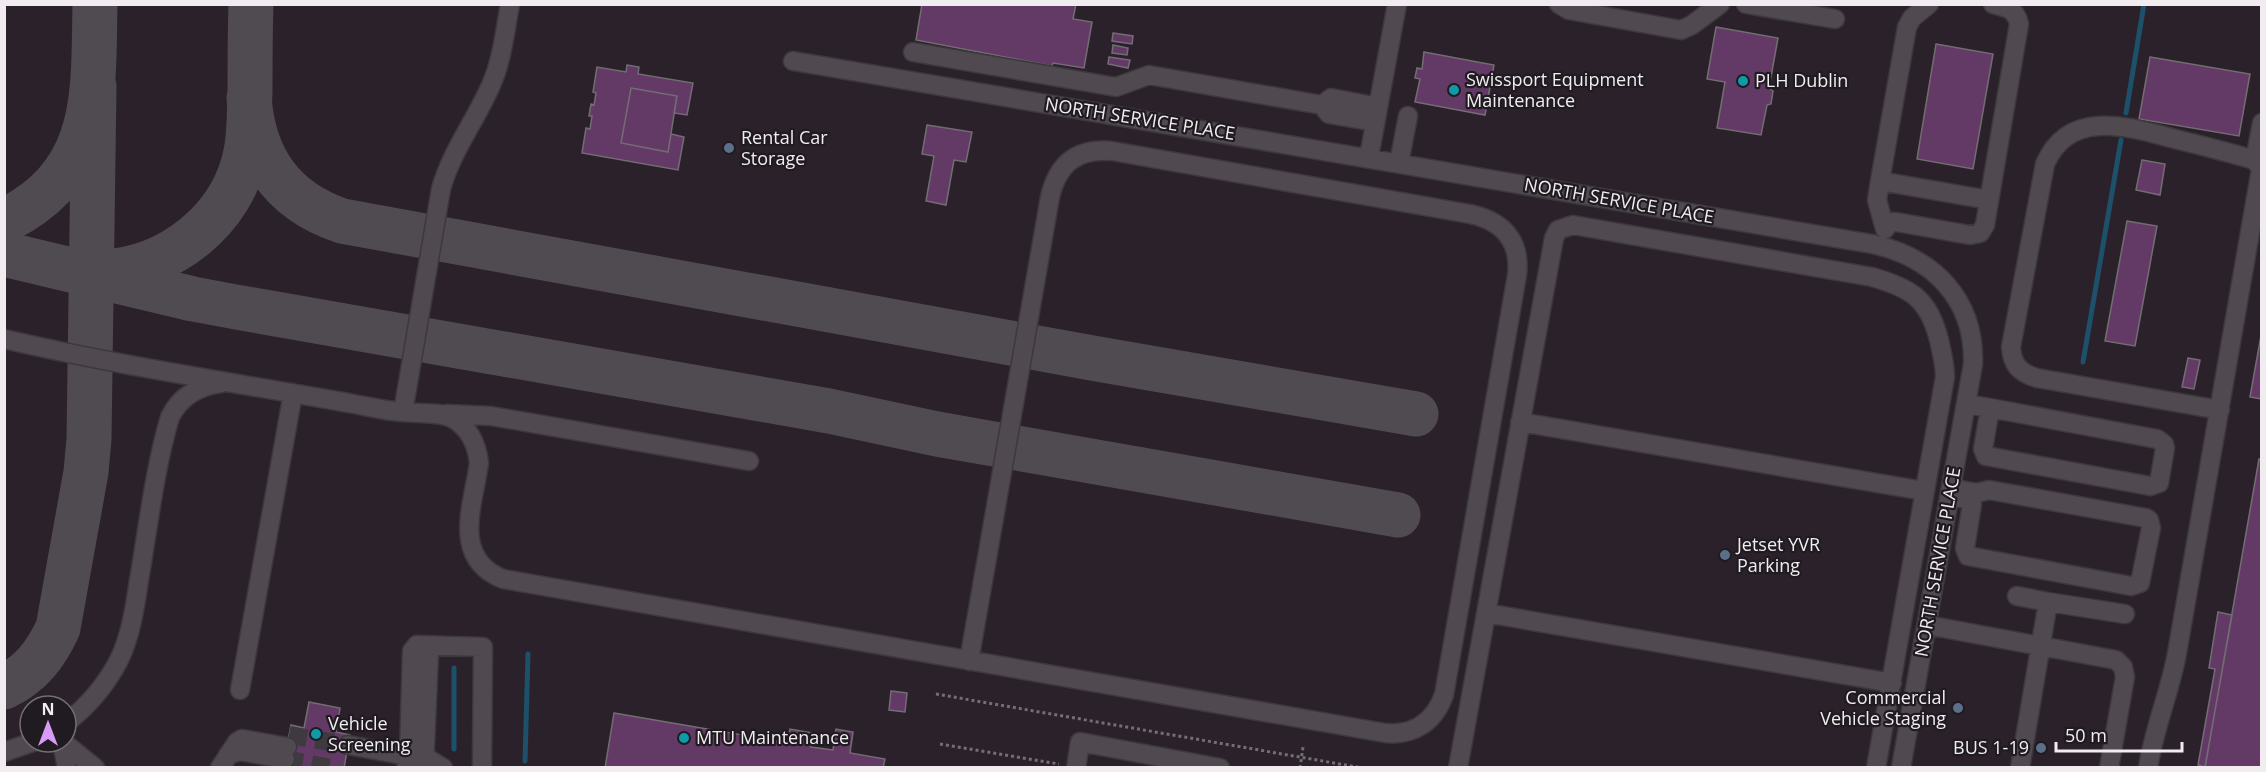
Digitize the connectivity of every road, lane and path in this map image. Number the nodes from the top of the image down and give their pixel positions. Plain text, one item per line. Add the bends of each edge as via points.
1 (510, 4) edge
2 (1397, 4) edge
3 (1559, 4) edge
4 (1720, 4) edge
5 (1746, 4) edge
6 (1993, 4) edge
7 (1918, 7) edge
8 (2013, 9) edge
9 (1835, 19) dead end
10 (913, 52) dead end
11 (793, 61) dead end
12 (1377, 115) junction
13 (1408, 116) dead end
14 (2262, 123) edge
15 (1369, 158) junction
16 (2255, 160) junction
17 (1399, 163) junction
18 (1880, 181) junction
19 (1989, 200) junction
20 (1883, 237) junction
21 (4, 339) edge
22 (235, 384) junction
23 (292, 393) junction
24 (1966, 404) junction
25 (1990, 408) junction
26 (2220, 410) junction
27 (403, 412) junction
28 (442, 414) junction
29 (1520, 422) junction
30 (744, 460) dead end
31 (1924, 491) junction
32 (1950, 492) junction
33 (2017, 596) dead end
34 (2048, 602) junction
35 (1486, 613) junction
36 (2124, 614) dead end
37 (1927, 625) junction
38 (2042, 645) junction
39 (426, 646) junction
40 (969, 661) junction
41 (1892, 682) junction
42 (240, 690) dead end
43 (936, 694) dead end
44 (78, 714) edge
45 (940, 744) dead end
46 (287, 747) tunnel mouth
47 (1303, 747) dead end
48 (347, 751) tunnel mouth
49 (77, 754) edge
50 (228, 755) edge
51 (1302, 757) junction
52 (412, 764) edge
53 (1072, 766) edge
54 (95, 768) edge
55 (482, 768) edge
56 (1220, 768) edge
57 (1300, 768) edge
58 (1363, 768) edge
59 (1458, 768) edge
60 (1876, 768) edge
61 (1901, 768) edge
62 (2020, 768) edge
63 (2109, 768) edge
64 (2148, 768) edge

1 - 27 street via 491,85 441,189
2 - 12 street
3 - 4 street via 1569,10 1681,30
5 - 9 street
6 - 8 street
7 - 18 street via 1907,27
8 - 19 street via 2019,29
10 - 12 street via 1116,87 1149,75 1322,105 1329,114
11 - 15 street, NORTH SERVICE PLACE
12 - 15 street
13 - 17 street
14 - 16 street
15 - 17 street, NORTH SERVICE PLACE
16 - 26 street via 2261,169
16 - 26 street via 2113,125 2088,127 2057,143 2045,164 2011,347 2014,364 2026,375
17 - 20 street, NORTH SERVICE PLACE
18 - 19 street
18 - 20 street via 1878,206
19 - 20 street via 1983,230 1975,235 1893,222 1888,224
20 - 24 street, NORTH SERVICE PLACE via 1934,271 1968,322 1973,350
21 - 22 street
22 - 23 street
22 - 44 street via 212,385 193,392 170,417 126,642 104,686
23 - 27 street
23 - 42 street
24 - 25 street
24 - 32 street, NORTH SERVICE PLACE
25 - 25 street via 2157,439 2165,447 2160,480 2150,486 1986,456 1983,449
26 - 64 street via 2174,670
27 - 28 street
28 - 30 street via 490,416
28 - 40 street via 459,422 476,447 479,463 469,540 480,565 494,575 514,582
29 - 31 street
29 - 31 street via 1555,234 1567,226 1596,229 1872,277 1918,298 1935,323 1945,368
29 - 35 street
31 - 41 street
32 - 32 street via 1972,504 1965,548 1968,556 2131,586 2140,583 2151,528 2146,518 1989,490
32 - 37 street, NORTH SERVICE PLACE
33 - 34 street
34 - 36 street
34 - 38 street
35 - 41 street
35 - 59 street
37 - 38 street
37 - 61 street, NORTH SERVICE PLACE
38 - 62 street
38 - 63 street via 2111,657 2123,667
39 - 52 street via 429,652
39 - 52 street via 408,645 403,651
39 - 55 street via 483,647
40 - 40 street via 1385,733 1405,733 1423,726 1444,695 1517,275 1518,256 1506,232 1490,220 1470,214 1112,151 1093,151 1069,162 1055,179 1050,197
41 - 60 street
43 - 51 path
45 - 53 path
46 - 50 street via 245,739
47 - 51 path
48 - 52 street
49 - 54 street
51 - 57 path
51 - 58 path
53 - 56 street via 1080,742

